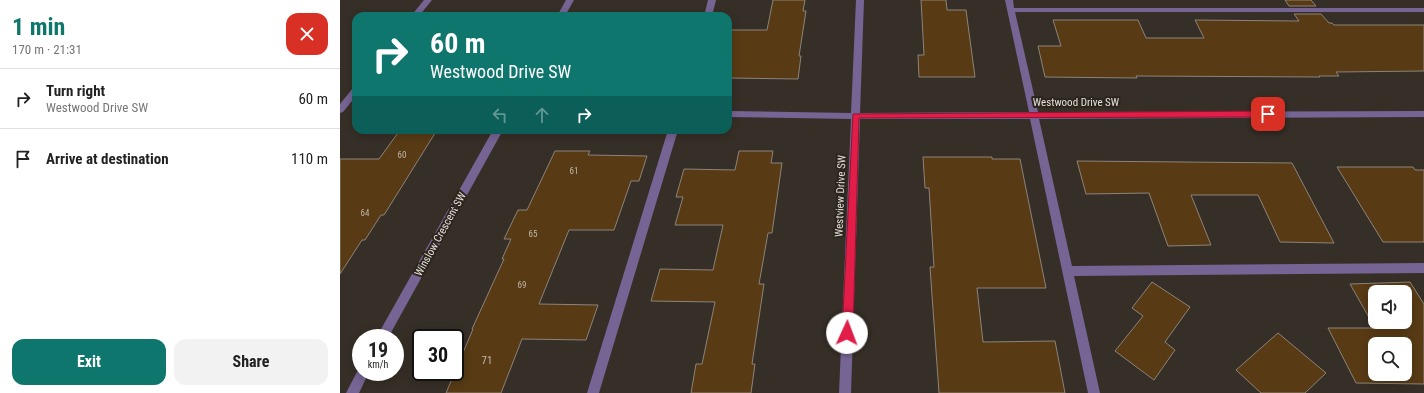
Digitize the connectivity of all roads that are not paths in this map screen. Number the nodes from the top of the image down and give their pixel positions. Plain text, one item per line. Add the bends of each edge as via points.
1 (428, 0) edge
2 (570, 0) edge
3 (712, 0) edge
4 (860, 0) edge
5 (1011, 5) edge
6 (1424, 10) edge
7 (418, 12) edge
8 (563, 12) edge
9 (709, 12) edge
10 (352, 95) edge
11 (340, 110) edge
12 (732, 114) edge
13 (1034, 114) junction
14 (1424, 114) edge
15 (855, 116) junction
16 (496, 134) edge
17 (672, 134) edge
18 (1424, 268) edge
19 (1067, 271) junction
20 (387, 329) edge
21 (358, 381) edge
22 (352, 393) edge
23 (593, 393) edge
24 (845, 393) edge
25 (1094, 393) edge

1 - 7 street
2 - 8 street
3 - 9 street
4 - 15 street, Westview Drive SW
5 - 6 street
5 - 13 street
10 - 11 street
12 - 15 street, Westwood Drive SW
13 - 14 street, Westwood Drive SW
13 - 15 street, Westwood Drive SW
13 - 19 street
15 - 24 street, Westview Drive SW
16 - 20 street, Winslow Crescent SW
17 - 23 street
18 - 19 street
19 - 25 street
21 - 22 street

